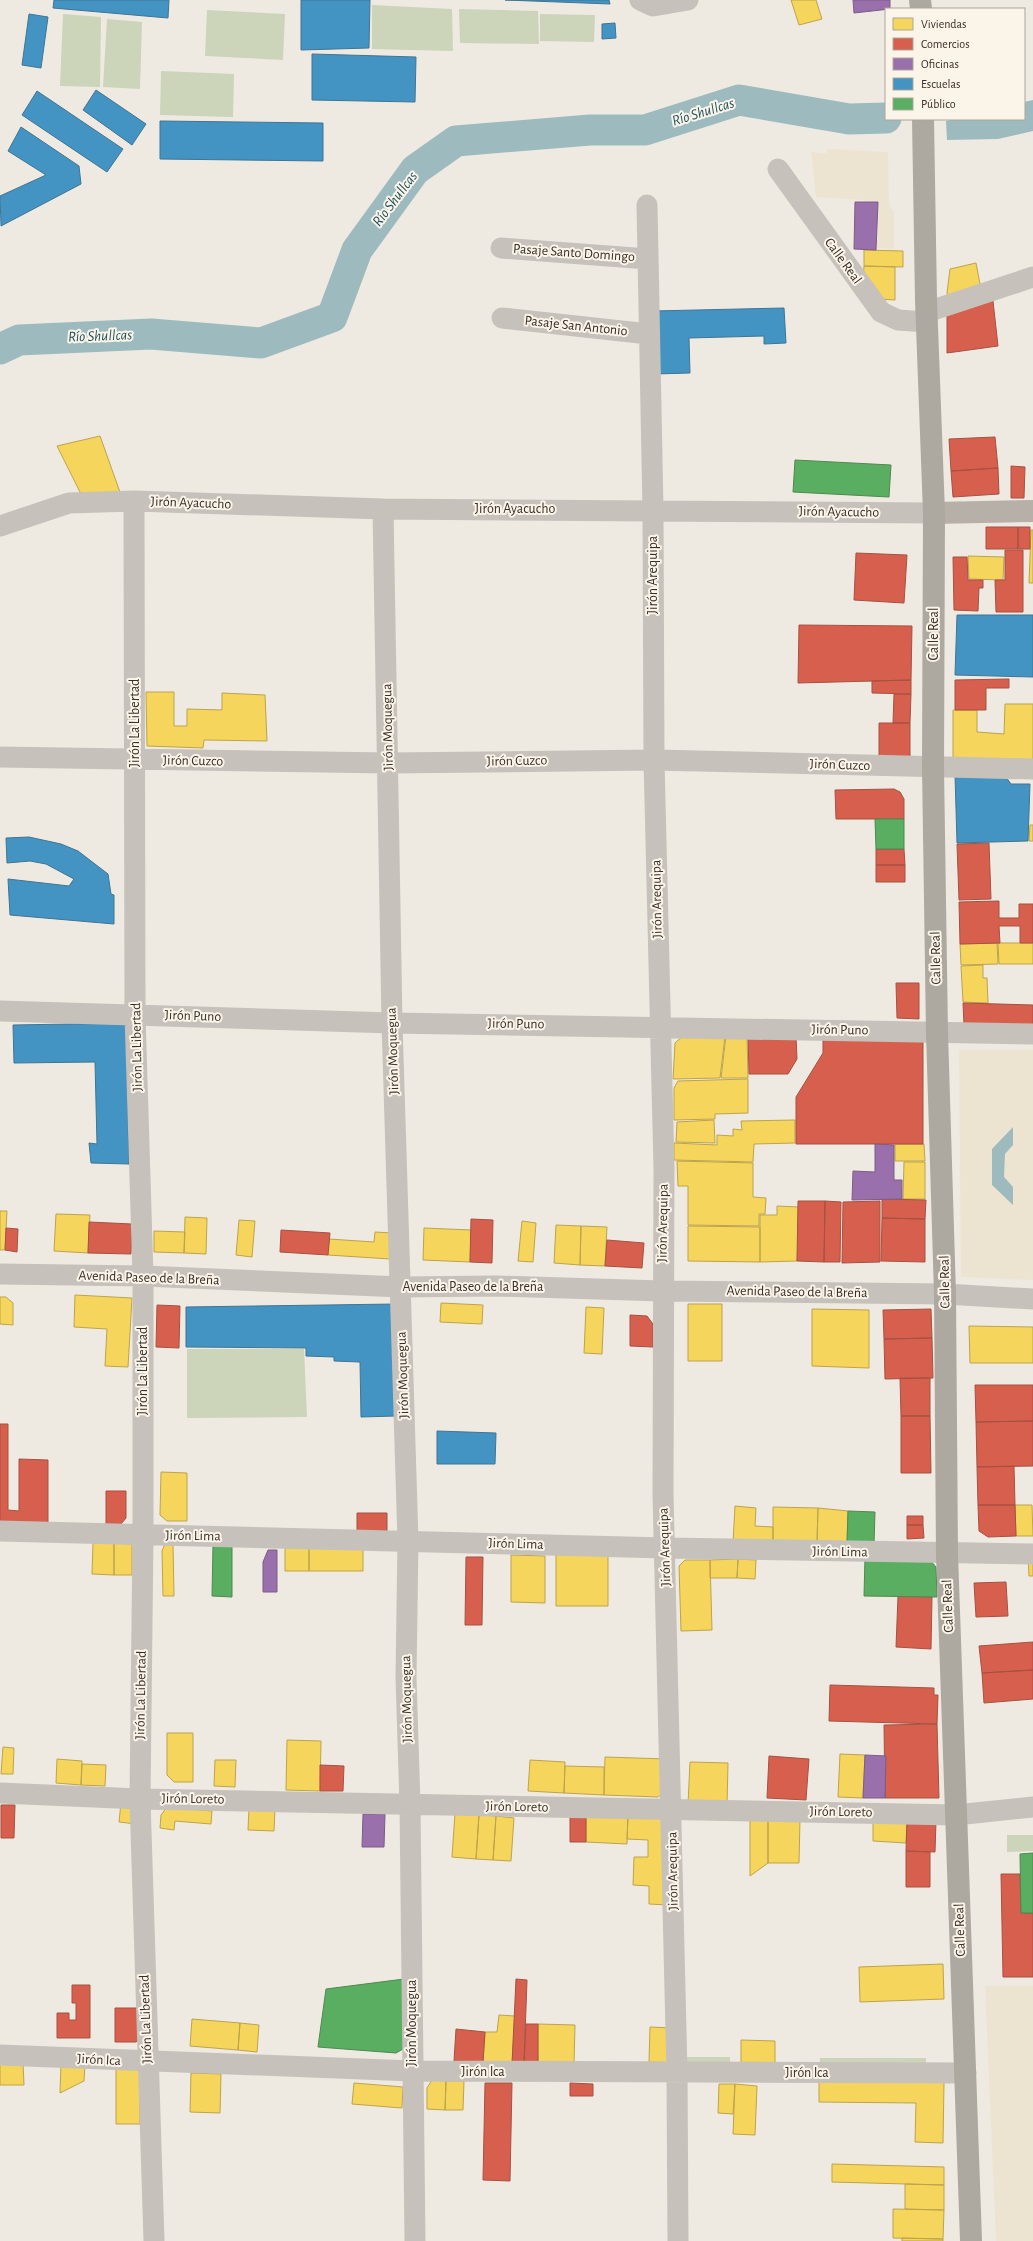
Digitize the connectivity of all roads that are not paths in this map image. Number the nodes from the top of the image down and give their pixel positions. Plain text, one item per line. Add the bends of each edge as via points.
1 (640, 0) edge
2 (688, 0) edge
3 (923, 120) edge
4 (778, 169) dead end
5 (647, 205) dead end
6 (501, 248) dead end
7 (648, 259) junction
8 (1033, 277) edge
9 (927, 310) junction
10 (502, 318) dead end
11 (649, 334) junction
12 (134, 501) junction
13 (383, 508) junction
14 (653, 510) junction
15 (1033, 511) edge
16 (934, 513) junction
17 (0, 526) edge
18 (0, 757) edge
19 (654, 760) junction
20 (135, 761) junction
21 (389, 763) junction
22 (933, 768) junction
23 (1033, 769) edge
24 (0, 1011) edge
25 (135, 1015) junction
26 (392, 1023) junction
27 (660, 1026) junction
28 (937, 1033) junction
29 (1033, 1034) edge
30 (0, 1274) edge
31 (143, 1276) junction
32 (401, 1287) junction
33 (662, 1291) junction
34 (945, 1294) junction
35 (1033, 1299) edge
36 (0, 1532) edge
37 (143, 1535) junction
38 (408, 1541) junction
39 (666, 1548) junction
40 (947, 1554) junction
41 (1033, 1554) edge
42 (0, 1793) edge
43 (140, 1799) junction
44 (410, 1805) junction
45 (1033, 1807) edge
46 (672, 1809) junction
47 (956, 1815) junction
48 (0, 2055) edge
49 (147, 2062) junction
50 (412, 2071) junction
51 (677, 2073) junction
52 (966, 2073) junction
53 (154, 2241) edge
54 (415, 2241) edge
55 (678, 2241) edge
56 (971, 2241) edge

1 - 2 street via 653,6
3 - 9 highway, Calle Real
4 - 9 street, Calle Real via 881,312 898,320
5 - 7 street, Jirón Arequipa
6 - 7 street, Pasaje Santo Domingo
7 - 11 street, Jirón Arequipa
8 - 9 street
9 - 16 highway, Calle Real
10 - 11 street, Pasaje San Antonio
11 - 14 street, Jirón Arequipa
12 - 13 street, Jirón Ayacucho
12 - 17 street, Jirón Ayacucho via 69,503
12 - 20 street, Jirón La Libertad
13 - 14 street, Jirón Ayacucho
13 - 21 street, Jirón Moquegua
14 - 16 street, Jirón Ayacucho
14 - 19 street, Jirón Arequipa
15 - 16 main road, Jirón Ayacucho
16 - 22 highway, Calle Real
18 - 20 street, Jirón Cuzco
19 - 21 street, Jirón Cuzco
19 - 22 street, Jirón Cuzco
19 - 27 street, Jirón Arequipa
20 - 21 street, Jirón Cuzco
20 - 25 street, Jirón La Libertad
21 - 26 street, Jirón Moquegua
22 - 23 street, Jirón Cuzco
22 - 28 highway, Calle Real
24 - 25 street, Jirón Puno
25 - 26 street, Jirón Puno
25 - 31 street, Jirón La Libertad
26 - 27 street, Jirón Puno
26 - 32 street, Jirón Moquegua
27 - 28 street, Jirón Puno
27 - 33 street, Jirón Arequipa via 664,1168
28 - 29 street, Jirón Puno
28 - 34 highway, Calle Real
30 - 31 street, Avenida Paseo de la Breña
31 - 32 street, Avenida Paseo de la Breña
31 - 37 street, Jirón La Libertad
32 - 33 street, Avenida Paseo de la Breña via 496,1286
32 - 38 street, Jirón Moquegua
33 - 34 street, Avenida Paseo de la Breña
33 - 39 street, Jirón Arequipa via 663,1494
34 - 35 street, Avenida Paseo de la Breña
34 - 40 highway, Calle Real
36 - 37 street, Jirón Lima
37 - 38 street, Jirón Lima
37 - 43 street, Jirón La Libertad
38 - 39 street, Jirón Lima
38 - 44 street, Jirón Moquegua via 406,1677
39 - 40 street, Jirón Lima
39 - 46 street, Jirón Arequipa
40 - 41 street, Jirón Lima
40 - 47 highway, Calle Real
42 - 43 street, Jirón Loreto
43 - 44 street, Jirón Loreto
43 - 49 street, Jirón La Libertad
44 - 46 street, Jirón Loreto
44 - 50 street, Jirón Moquegua
45 - 47 street, Jirón Loreto
46 - 47 street, Jirón Loreto
46 - 51 street, Jirón Arequipa
47 - 52 highway, Calle Real
48 - 49 street, Jirón Ica
49 - 50 street, Jirón Ica
49 - 53 street, Jirón La Libertad
50 - 51 street, Jirón Ica
50 - 54 street, Jirón Moquegua
51 - 52 street, Jirón Ica
51 - 55 street, Jirón Arequipa
52 - 56 highway, Calle Real

